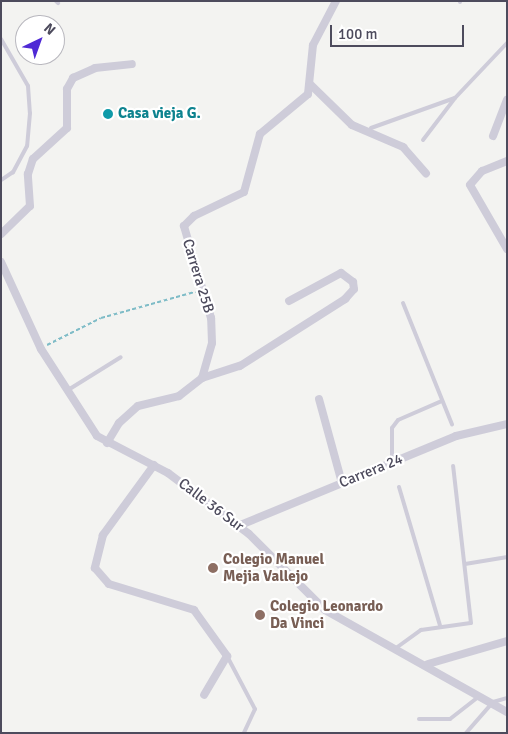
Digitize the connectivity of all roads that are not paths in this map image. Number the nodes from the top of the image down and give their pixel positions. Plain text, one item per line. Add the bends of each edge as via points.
1 (336, 1) edge
2 (1, 40) edge
3 (507, 44) edge
4 (132, 64) dead end
5 (311, 85) junction
6 (456, 98) junction
7 (507, 100) edge
8 (371, 128) dead end
9 (493, 136) dead end
10 (423, 140) dead end
11 (507, 161) edge
12 (426, 173) dead end
13 (1, 180) edge
14 (1, 234) edge
15 (507, 249) edge
16 (1, 262) edge
17 (289, 301) dead end
18 (403, 303) dead end
19 (121, 357) dead end
20 (202, 378) junction
21 (66, 391) junction
22 (319, 399) dead end
23 (442, 401) junction
24 (452, 424) dead end
25 (507, 424) edge
26 (106, 443) junction
27 (392, 464) junction
28 (154, 465) junction
29 (453, 466) dead end
30 (342, 483) junction
31 (399, 487) dead end
32 (238, 526) junction
33 (507, 557) edge
34 (465, 564) junction
35 (440, 625) junction
36 (507, 641) edge
37 (396, 648) junction
38 (227, 656) junction
39 (428, 664) junction
40 (204, 695) dead end
41 (481, 695) junction
42 (507, 698) edge
43 (493, 702) junction
44 (507, 712) edge
45 (419, 719) dead end
46 (244, 733) edge
47 (466, 733) edge

1 - 5 street via 313,46
2 - 13 lane via 26,81 30,112 27,146 13,172
3 - 6 lane
4 - 14 street via 95,68 73,78 67,89 67,128 33,159 28,174 30,206
5 - 12 street via 352,125 395,142
5 - 20 street, Carrera 25B via 303,101 260,134 244,192 187,220 185,234 204,290 212,343
6 - 8 lane
6 - 10 lane
7 - 9 street
11 - 15 street via 482,171 470,185
16 - 21 street, Calle 36 Sur via 41,349
17 - 20 street via 341,273 353,282 354,289 345,299 240,366
18 - 23 lane
19 - 21 lane
20 - 26 street via 179,396 138,406 119,422
21 - 26 street, Calle 36 Sur via 91,430
22 - 30 street
23 - 24 lane
23 - 27 lane via 398,420 390,436
25 - 27 street, Carrera 24 via 456,436
26 - 28 street, Calle 36 Sur
27 - 30 street, Carrera 24
28 - 32 street, Calle 36 Sur
28 - 38 street via 103,535 96,556 97,575 109,584 194,610
29 - 34 lane
30 - 32 street, Carrera 24
31 - 35 lane
32 - 37 street, Calle 36 Sur via 325,610
33 - 34 lane
34 - 35 lane via 471,623
35 - 37 lane via 421,630
36 - 39 street
37 - 39 street, Calle 36 Sur
38 - 40 street
38 - 46 lane via 255,709
39 - 41 street, Calle 36 Sur
41 - 43 street, Calle 36 Sur
41 - 45 lane via 450,720
42 - 43 lane
43 - 44 street, Calle 36 Sur
43 - 47 lane

